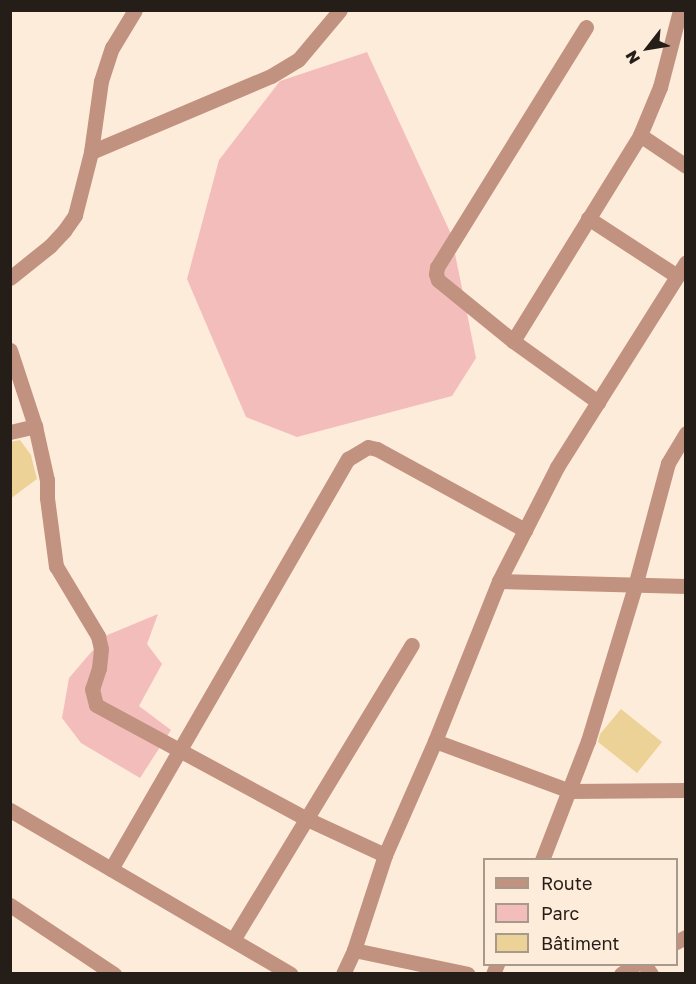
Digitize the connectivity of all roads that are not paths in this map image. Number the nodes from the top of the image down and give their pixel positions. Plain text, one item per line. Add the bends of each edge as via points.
1 (135, 10) edge
2 (340, 10) edge
3 (680, 10) edge
4 (586, 27) dead end
5 (640, 135) junction
6 (91, 152) junction
7 (686, 166) edge
8 (588, 218) junction
9 (686, 262) edge
10 (676, 276) junction
11 (10, 278) edge
12 (513, 341) junction
13 (10, 350) edge
14 (598, 402) junction
15 (35, 426) junction
16 (10, 432) edge
17 (686, 433) edge
18 (525, 530) junction
19 (499, 581) junction
20 (635, 586) junction
21 (686, 586) edge
22 (412, 645) dead end
23 (435, 741) junction
24 (179, 751) junction
25 (686, 790) edge
26 (570, 791) junction
27 (10, 810) edge
28 (307, 819) junction
29 (385, 855) junction
30 (543, 858) edge
31 (111, 869) junction
32 (10, 905) edge
33 (233, 940) junction
34 (354, 950) junction
35 (114, 974) edge
36 (291, 974) edge
37 (343, 974) edge
38 (468, 974) edge

1 - 6 street via 112,48 100,81
2 - 6 street via 298,60 271,76
3 - 5 street via 660,87
4 - 12 street via 437,267 438,280
5 - 7 street
5 - 8 street
6 - 11 street via 75,215 64,231
8 - 10 street
8 - 12 street
9 - 10 street
10 - 14 street
12 - 14 street
13 - 15 street
14 - 18 street via 557,467
15 - 16 street
15 - 24 street via 47,480 56,566 98,636 101,649 92,689 96,705
17 - 20 street via 668,463
18 - 19 street
18 - 24 street via 377,449 368,447 357,452 348,459
19 - 20 street
19 - 23 street
20 - 21 street
20 - 26 street
22 - 28 street
23 - 26 street
23 - 29 street
24 - 28 street
24 - 31 street
25 - 26 street
26 - 30 street
27 - 31 street
28 - 29 street
28 - 33 street
29 - 34 street
31 - 33 street
32 - 35 street
33 - 36 street
34 - 37 street
34 - 38 street

